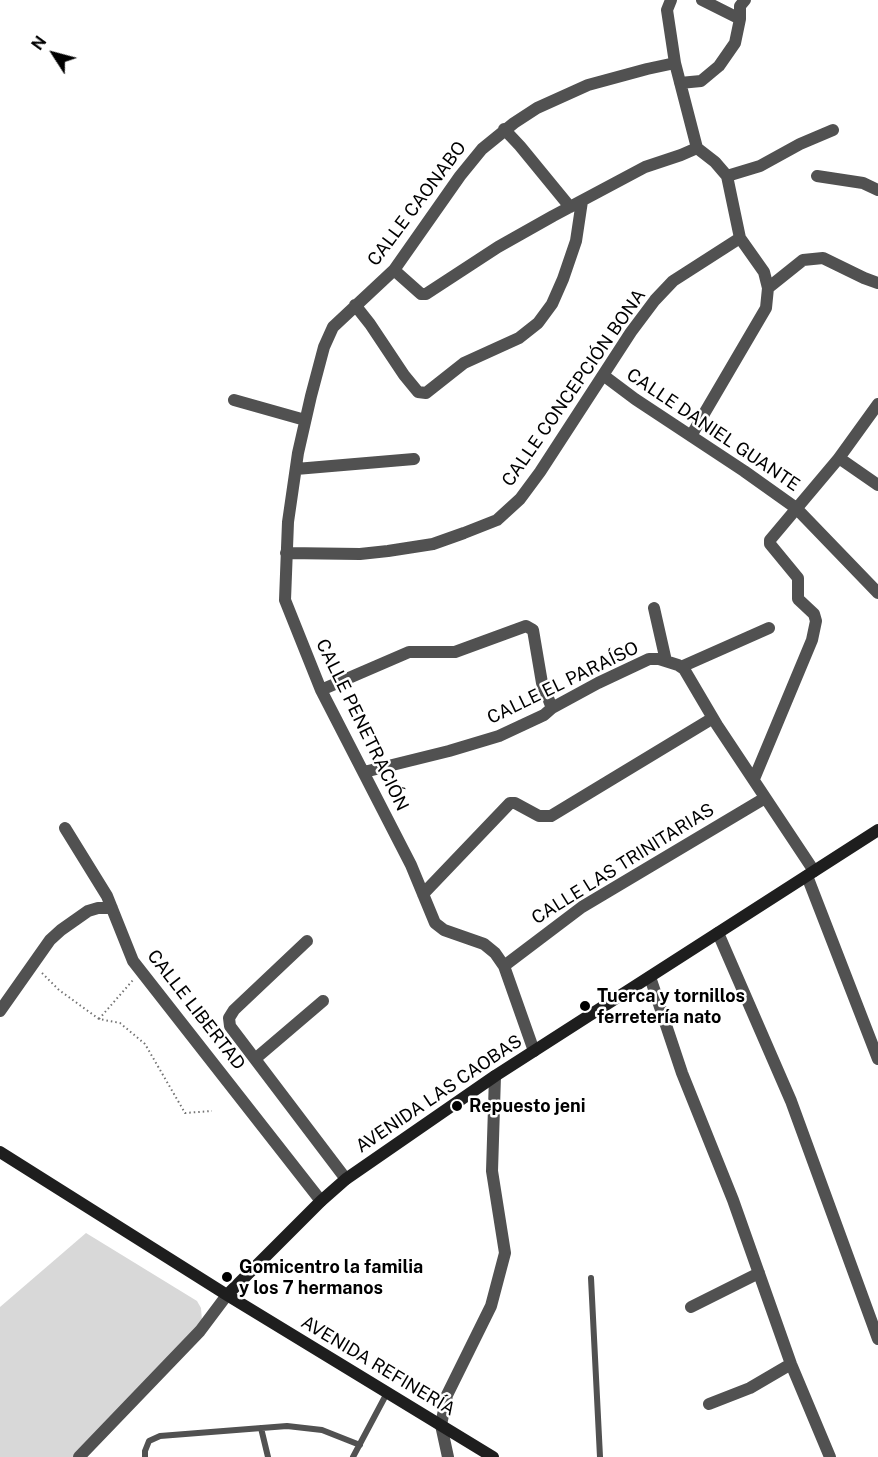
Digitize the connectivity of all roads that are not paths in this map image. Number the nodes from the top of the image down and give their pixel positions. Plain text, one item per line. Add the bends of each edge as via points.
1 (671, 0) edge
2 (702, 0) edge
3 (745, 0) edge
4 (740, 19) junction
5 (675, 63) junction
6 (681, 83) junction
7 (504, 129) junction
8 (832, 130) dead end
9 (697, 148) junction
10 (727, 176) junction
11 (817, 176) dead end
12 (878, 190) edge
13 (582, 201) junction
14 (570, 207) junction
15 (741, 238) junction
16 (394, 270) junction
17 (878, 283) edge
18 (768, 288) junction
19 (355, 305) junction
20 (603, 375) junction
21 (234, 400) dead end
22 (878, 404) edge
23 (305, 420) junction
24 (691, 436) junction
25 (839, 458) junction
26 (414, 459) dead end
27 (296, 469) junction
28 (878, 485) edge
29 (796, 508) junction
30 (286, 553) junction
31 (878, 592) edge
32 (654, 608) dead end
33 (769, 628) dead end
34 (666, 661) junction
35 (681, 667) junction
36 (321, 690) junction
37 (552, 708) junction
38 (713, 718) junction
39 (364, 772) junction
40 (754, 779) junction
41 (765, 798) junction
42 (65, 828) dead end
43 (878, 830) edge
44 (811, 874) junction
45 (423, 894) junction
46 (112, 908) junction
47 (718, 933) junction
48 (307, 941) dead end
49 (504, 966) junction
50 (650, 977) junction
51 (322, 1001) dead end
52 (0, 1011) edge
53 (873, 1036) edge
54 (534, 1051) junction
55 (255, 1059) junction
56 (878, 1059) edge
57 (495, 1076) junction
58 (0, 1152) edge
59 (346, 1179) junction
60 (321, 1201) junction
61 (759, 1273) junction
62 (591, 1278) dead end
63 (227, 1295) junction
64 (692, 1307) dead end
65 (878, 1339) edge
66 (791, 1364) junction
67 (388, 1392) junction
68 (709, 1404) dead end
69 (441, 1425) junction
70 (261, 1428) junction
71 (360, 1445) junction
72 (79, 1457) edge
73 (146, 1457) edge
74 (268, 1457) edge
75 (353, 1457) edge
76 (448, 1457) edge
77 (493, 1457) edge
78 (600, 1457) edge
79 (830, 1457) edge

1 - 5 street via 667,10
2 - 4 street
3 - 4 street via 740,6
4 - 6 street via 735,43 719,66 701,81
5 - 6 street
5 - 7 street, CALLE CAONABO via 588,85 537,108
6 - 9 street
7 - 14 street
7 - 16 street, CALLE CAONABO via 460,176
8 - 10 street via 760,166
9 - 10 street
9 - 13 street via 645,167
10 - 15 street
11 - 12 street via 863,183
13 - 14 street
13 - 19 street via 576,241 563,279 538,324 519,338 464,363 426,393 418,392 404,375
14 - 16 street via 426,294
15 - 18 street via 764,272
15 - 20 street, CALLE CONCEPCIÓN BONA via 673,281 655,300
16 - 19 street, CALLE CAONABO
17 - 18 street via 823,258 803,260
18 - 24 street via 766,308
19 - 23 street, CALLE PENETRACIÓN via 330,333
20 - 24 street, CALLE DANIEL GUANTE
20 - 30 street, CALLE CONCEPCIÓN BONA via 540,472 497,520 433,544 360,554
21 - 23 street
22 - 25 street
23 - 27 street, CALLE PENETRACIÓN
24 - 29 street, CALLE DANIEL GUANTE
25 - 28 street
25 - 29 street
26 - 27 street
27 - 30 street, CALLE PENETRACIÓN
29 - 31 street, CALLE DANIEL GUANTE
29 - 40 street via 771,537 770,544 798,578 798,599 814,614 814,631
30 - 36 street, CALLE PENETRACIÓN via 286,604
32 - 34 street
33 - 35 street
34 - 35 street, CALLE EL PARAÍSO
34 - 37 street, CALLE EL PARAÍSO via 649,659
35 - 38 street
36 - 37 street via 409,652 455,652 526,626 532,630
36 - 39 street, CALLE PENETRACIÓN
37 - 39 street, CALLE EL PARAÍSO via 499,736
38 - 40 street
38 - 45 street via 551,816 539,816 510,803
39 - 45 street, CALLE PENETRACIÓN
40 - 41 street
41 - 44 street
41 - 49 street, CALLE LAS TRINITARIAS via 582,907
42 - 46 street, CALLE LIBERTAD
43 - 44 street, AVENIDA LAS CAOBAS
44 - 47 street, AVENIDA LAS CAOBAS
44 - 53 street
45 - 49 street, CALLE PENETRACIÓN via 439,927 490,947
46 - 52 street via 88,911 50,940
46 - 60 street, CALLE LIBERTAD via 133,961
47 - 50 street, AVENIDA LAS CAOBAS
47 - 65 street via 791,1101
48 - 55 street via 229,1018 230,1026
49 - 54 street, CALLE PENETRACIÓN
50 - 54 street, AVENIDA LAS CAOBAS
50 - 61 street via 682,1073
51 - 55 street
53 - 56 street
54 - 57 street, AVENIDA LAS CAOBAS
55 - 59 street
57 - 59 street, AVENIDA LAS CAOBAS
57 - 69 street via 492,1172 505,1253 491,1306 447,1395
58 - 63 street, AVENIDA REFINERÍA
59 - 60 street, AVENIDA LAS CAOBAS
60 - 63 street, AVENIDA LAS CAOBAS
61 - 64 street
61 - 66 street
62 - 78 lane
63 - 67 street, AVENIDA REFINERÍA
63 - 72 street, AVENIDA LAS CAOBAS via 200,1331
66 - 68 street via 750,1388
66 - 79 street
67 - 69 street, AVENIDA REFINERÍA
67 - 71 lane
69 - 76 street
69 - 77 street, AVENIDA REFINERÍA
70 - 71 lane via 322,1430
70 - 73 lane via 160,1436 149,1441
70 - 74 lane
71 - 75 lane

